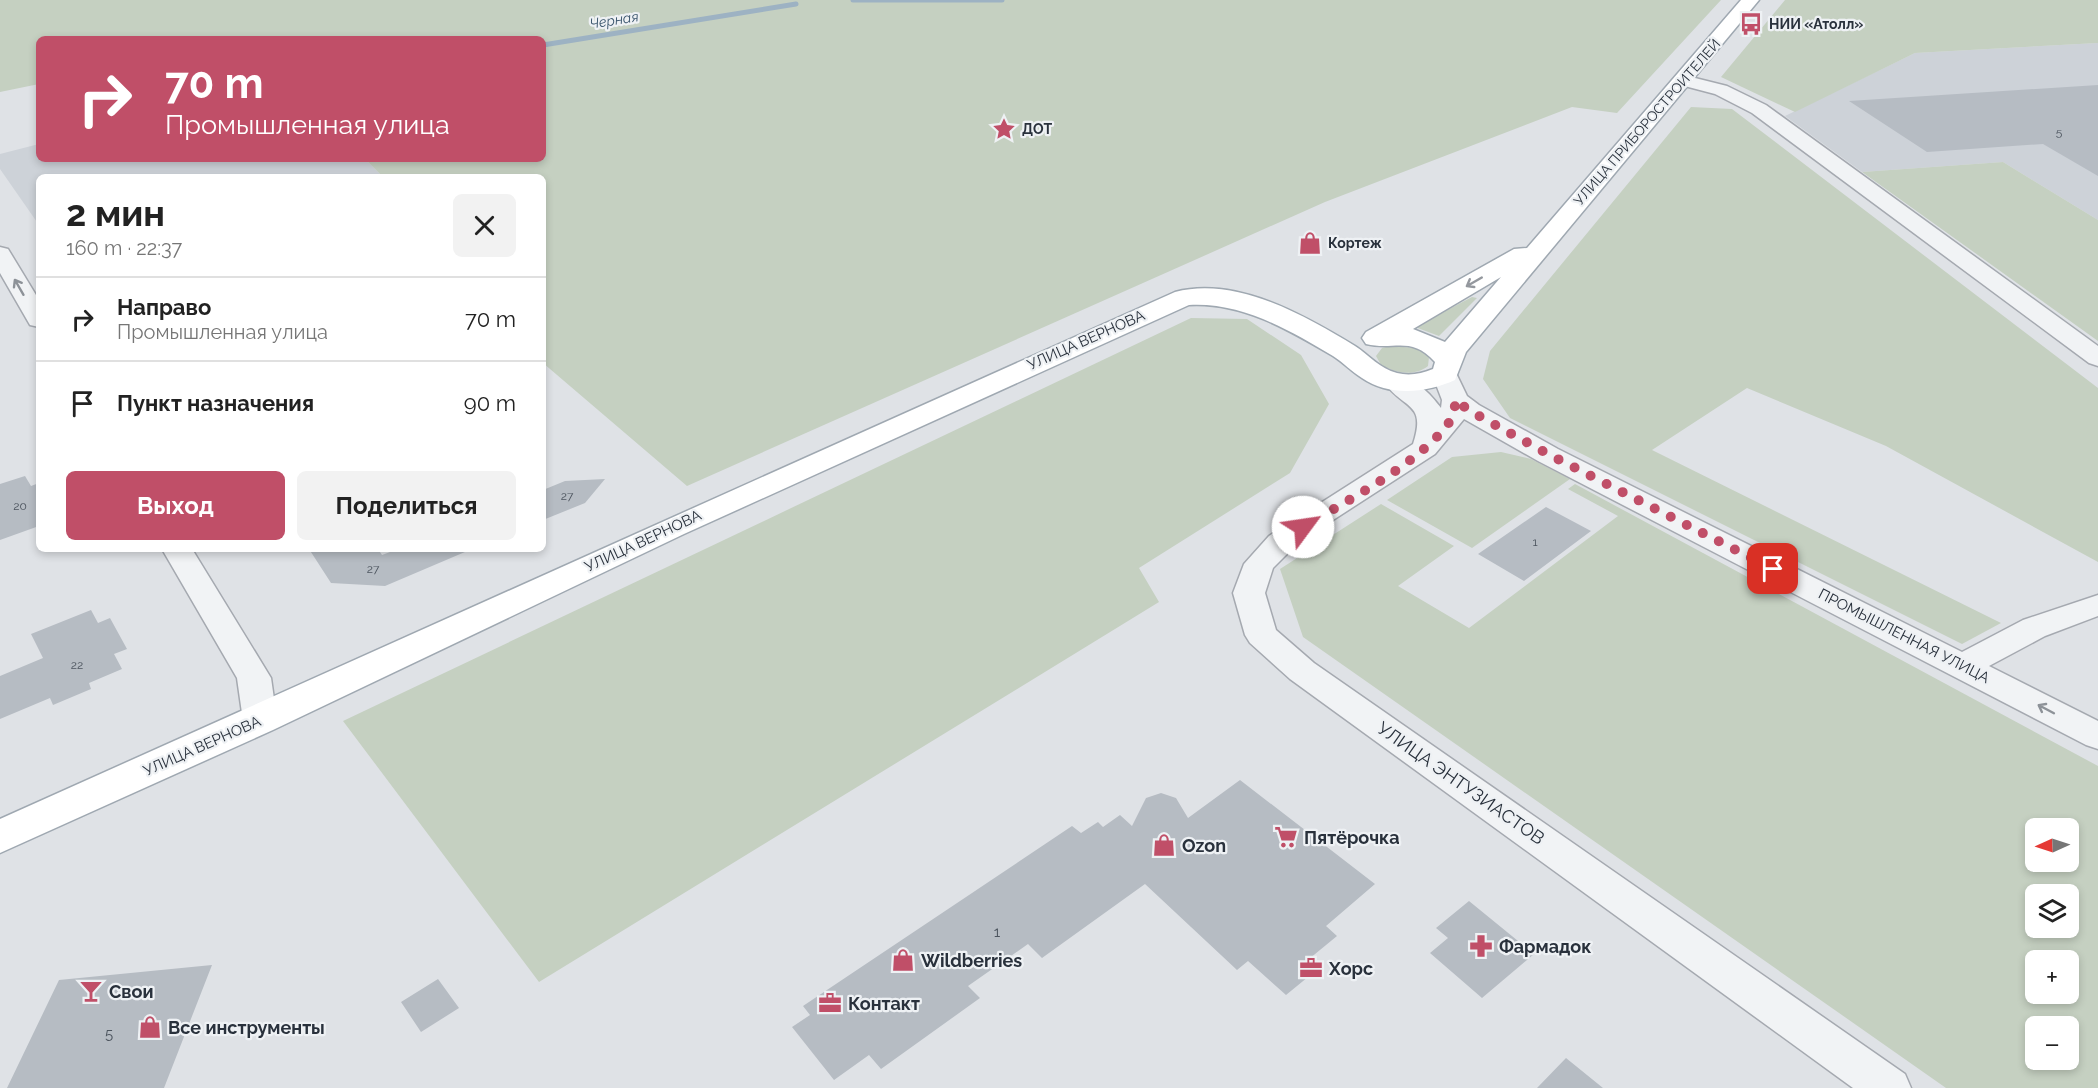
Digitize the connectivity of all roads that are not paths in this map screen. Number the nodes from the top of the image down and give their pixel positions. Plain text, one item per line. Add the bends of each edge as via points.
1 (1750, 0) edge
2 (1683, 81) junction
3 (1543, 242) junction
4 (0, 255) edge
5 (36, 315) edge
6 (1370, 346) junction
7 (2098, 357) edge
8 (1450, 378) junction
9 (1397, 382) junction
10 (1425, 448) junction
11 (179, 552) edge
12 (2098, 605) edge
13 (1963, 666) junction
14 (260, 720) junction
15 (2098, 736) edge
16 (0, 837) edge
17 (1889, 1088) edge

1 - 2 main road, УЛИЦА ПРИБОРОСТРОИТЕЛЕЙ
2 - 3 main road, УЛИЦА ПРИБОРОСТРОИТЕЛЕЙ
2 - 7 street via 1721,90 1759,109
3 -> 6 main road, УЛИЦА ПРИБОРОСТРОИТЕЛЕЙ
3 - 8 main road, УЛИЦА ПРИБОРОСТРОИТЕЛЕЙ via 1453,350
5 -> 4 street
6 - 8 main road via 1411,337 1430,343 1442,351
6 - 9 main road, УЛИЦА ВЕРНОВА via 1372,373
6 - 14 main road, УЛИЦА ВЕРНОВА via 1293,324 1232,298 1184,297 673,527
8 - 9 main road
8 - 10 street, УЛИЦА ЭНТУЗИАСТОВ via 1453,416
8 - 13 street, ПРОМЫШЛЕННАЯ УЛИЦА via 1470,411
9 - 10 street via 1425,405 1432,417
10 - 17 street, УЛИЦА ЭНТУЗИАСТОВ via 1280,543 1259,564 1249,593 1261,635 1302,671
11 - 14 street via 254,678
12 - 13 street via 2034,628
15 -> 13 street, ПРОМЫШЛЕННАЯ УЛИЦА
14 - 16 main road, УЛИЦА ВЕРНОВА

